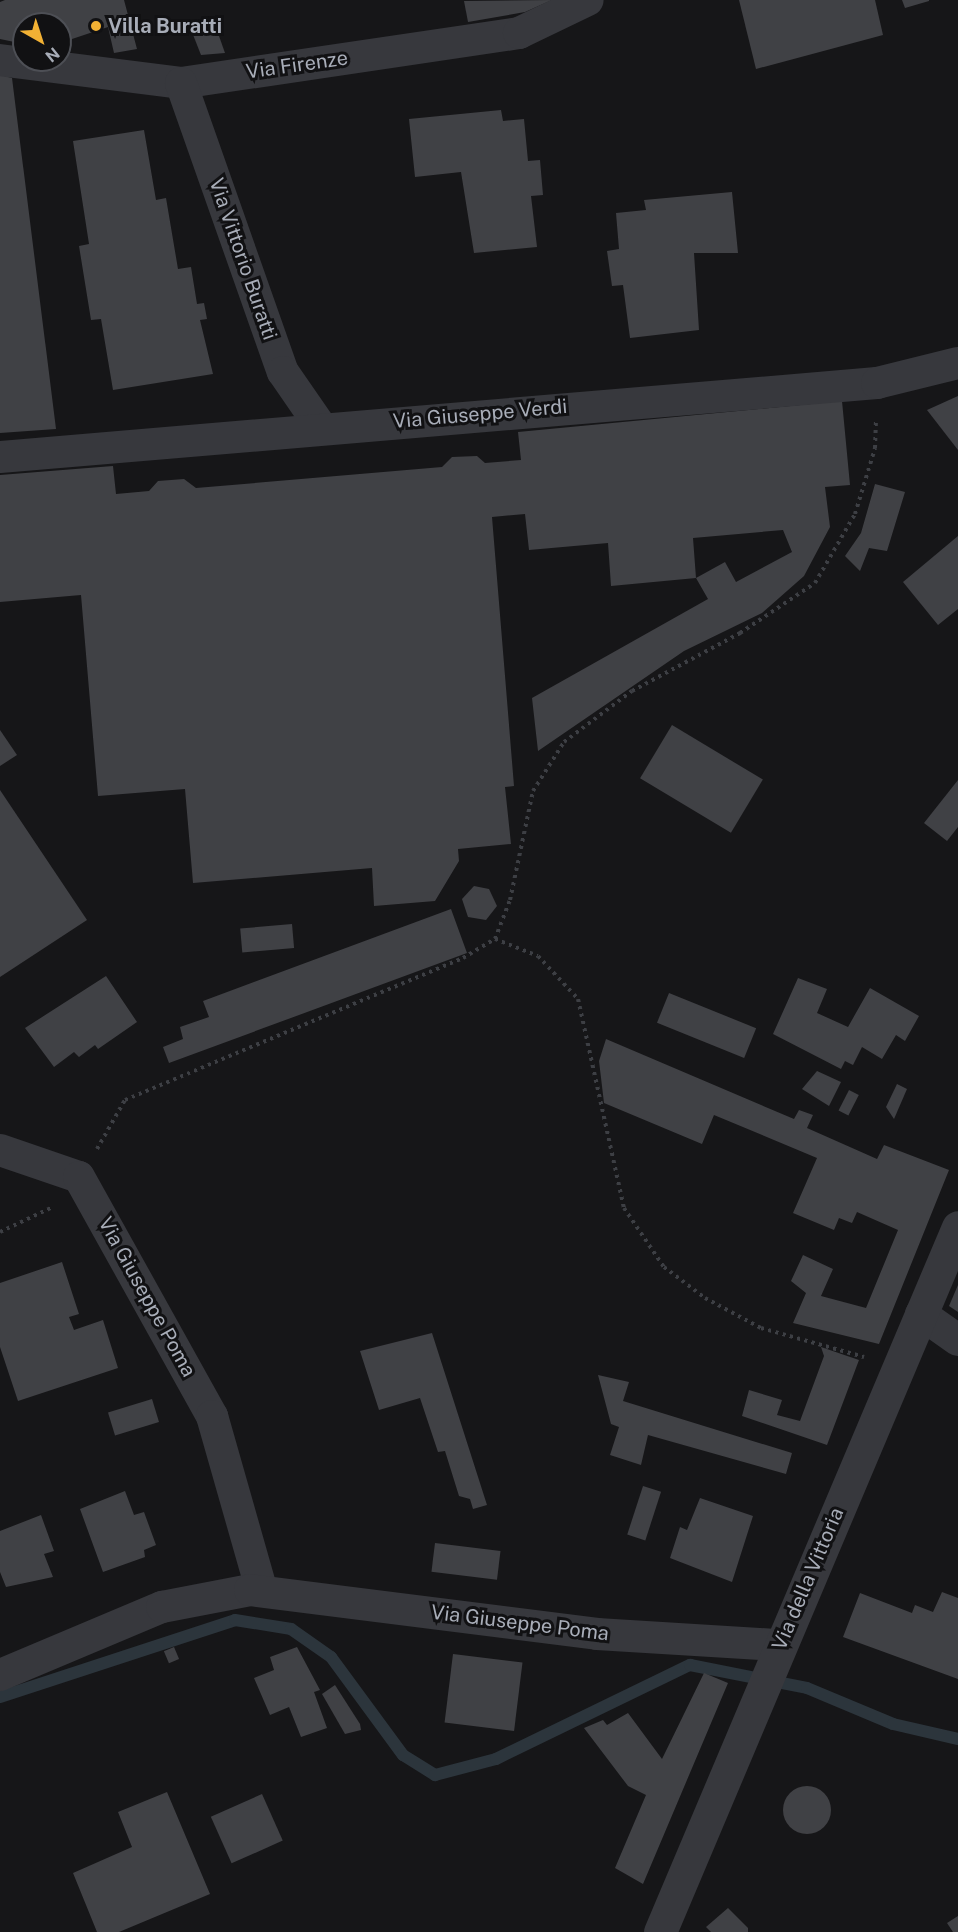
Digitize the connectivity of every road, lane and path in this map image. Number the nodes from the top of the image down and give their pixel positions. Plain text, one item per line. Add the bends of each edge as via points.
1 (588, 0) edge
2 (0, 60) edge
3 (181, 83) junction
4 (958, 363) edge
5 (877, 382) junction
6 (321, 427) junction
7 (0, 458) edge
8 (495, 939) junction
9 (0, 1150) edge
10 (79, 1177) junction
11 (958, 1227) edge
12 (0, 1232) edge
13 (921, 1314) junction
14 (958, 1340) edge
15 (899, 1367) junction
16 (262, 1591) junction
17 (773, 1659) junction
18 (0, 1676) edge
19 (660, 1932) edge

1 - 3 street, Via Firenze via 519,33
2 - 3 street, Via Firenze
3 - 6 street, Via Vittorio Buratti via 284,372
4 - 5 street, Via Giuseppe Verdi
5 - 6 street, Via Giuseppe Verdi
5 - 8 path via 876,448 855,514 815,583 740,633 632,692 564,742 533,791 510,900
6 - 7 street, Via Giuseppe Verdi
8 - 10 path via 463,958 125,1100
8 - 15 path via 538,956 578,999 624,1209 664,1267 705,1298 760,1328
9 - 10 street
10 - 12 path via 48,1211
10 - 16 street, Via Giuseppe Poma via 212,1416
11 - 13 street, Via della Vittoria
13 - 14 street
13 - 15 street, Via della Vittoria
15 - 17 street, Via della Vittoria
16 - 17 street, Via Giuseppe Poma
16 - 18 street, Via Giuseppe Poma via 162,1607
17 - 19 street, Via della Vittoria

